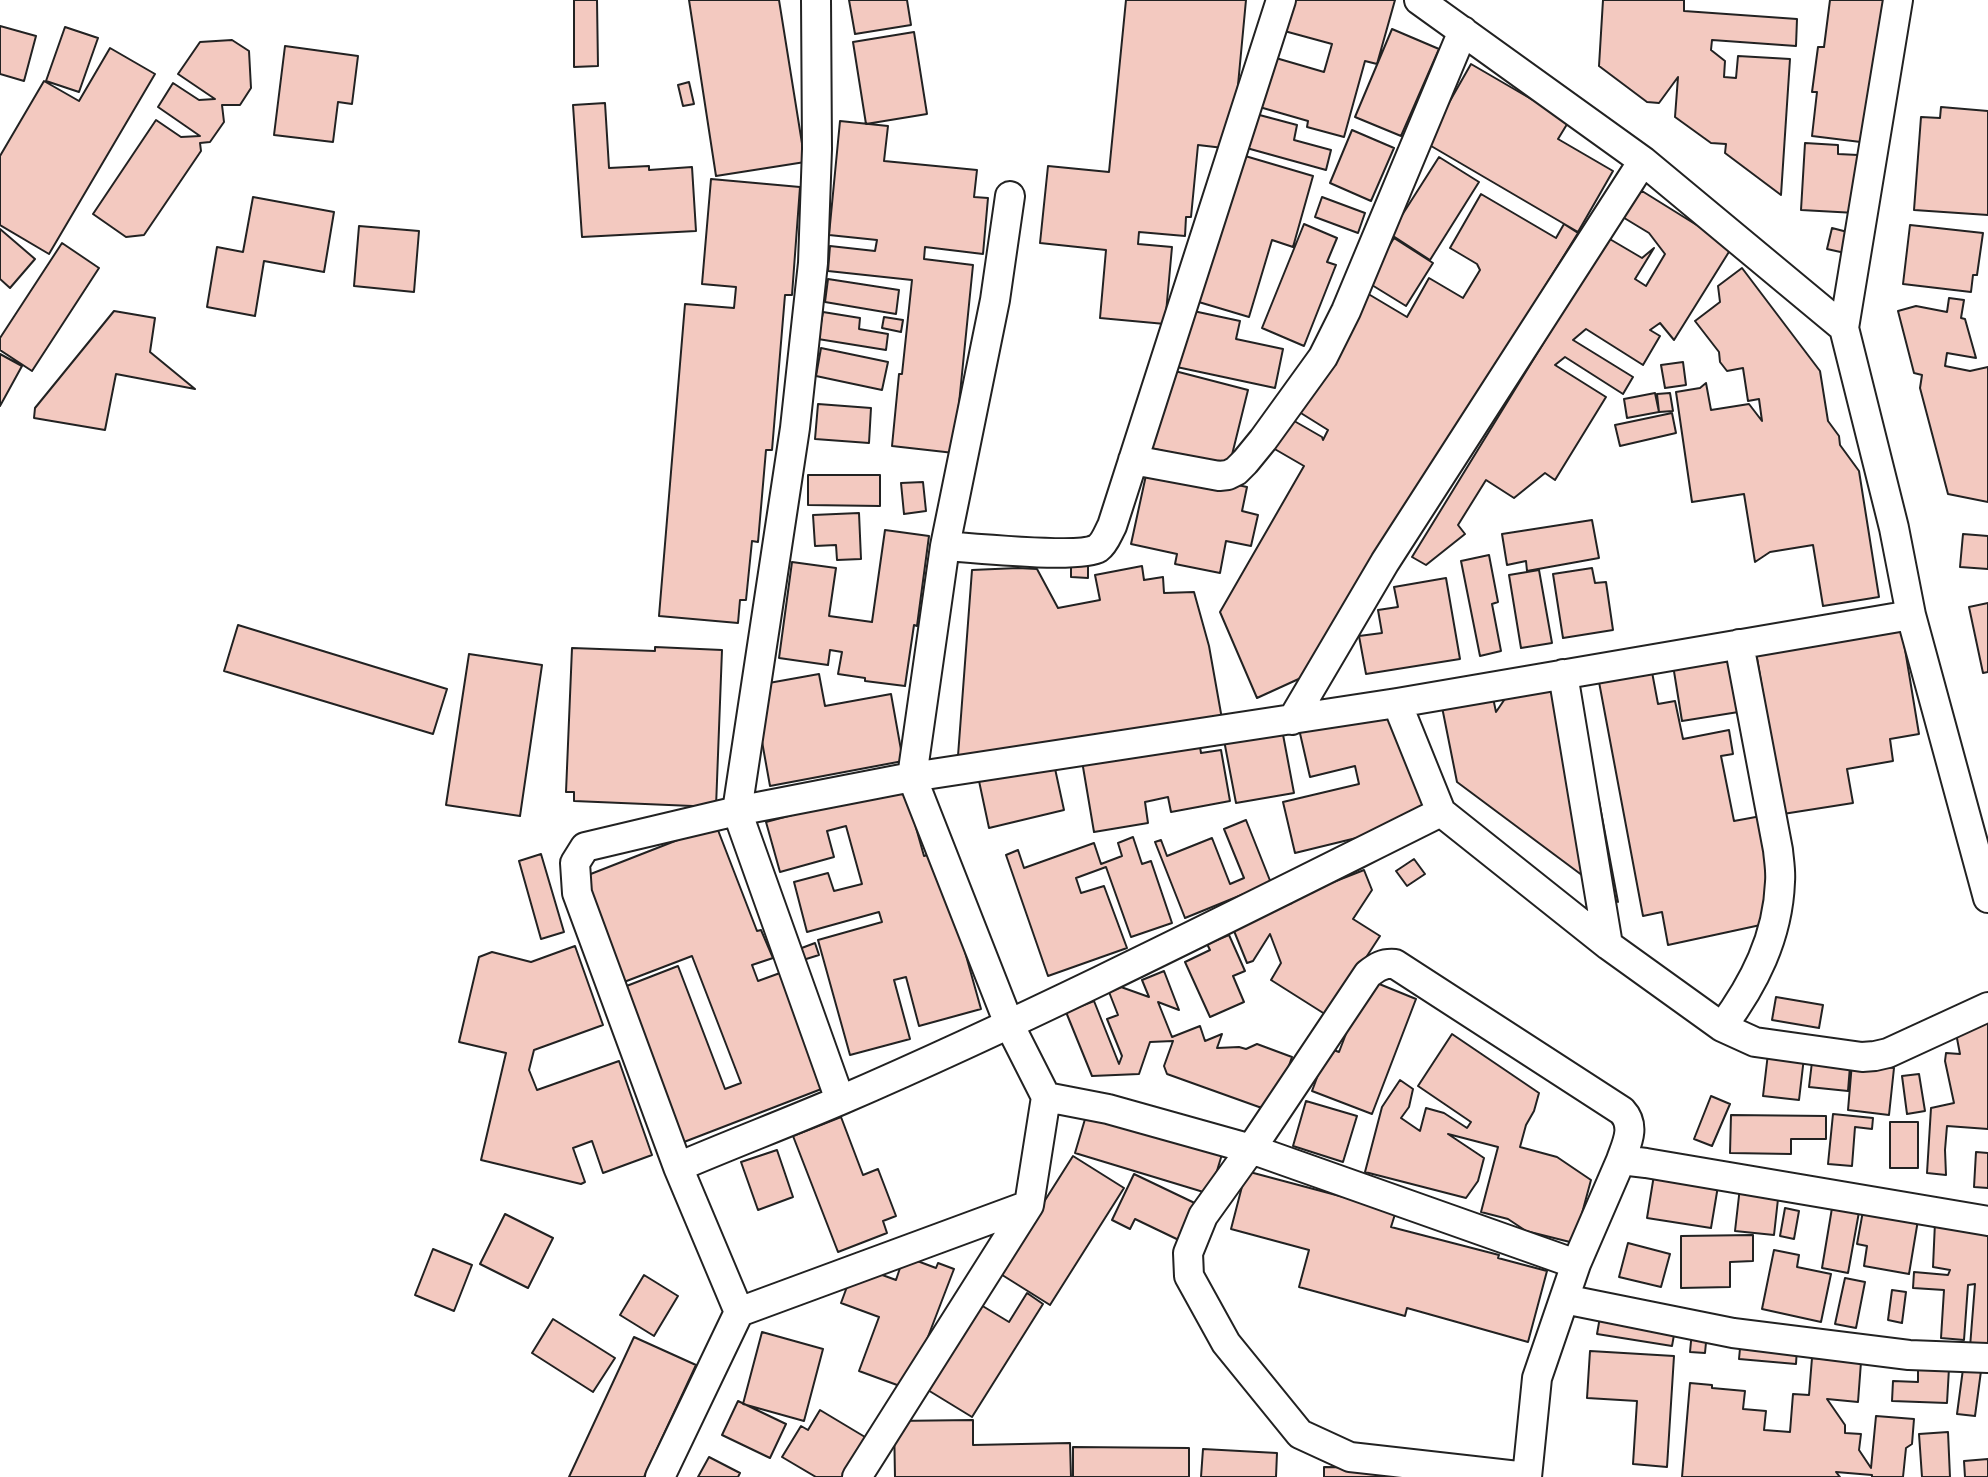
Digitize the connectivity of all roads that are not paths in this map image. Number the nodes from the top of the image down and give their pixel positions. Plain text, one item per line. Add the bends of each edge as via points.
1 (816, 0) edge
2 (1281, 0) edge
3 (1419, 0) edge
4 (1898, 0) edge
5 (1463, 31) junction
6 (1643, 161) junction
7 (1010, 196) dead end
8 (1844, 328) junction
9 (1133, 460) junction
10 (945, 546) junction
11 (1911, 615) junction
12 (1739, 644) junction
13 (1563, 674) junction
14 (1397, 703) junction
15 (1292, 720) junction
16 (912, 777) junction
17 (737, 811) junction
18 (1441, 812) junction
19 (1988, 898) edge
20 (1608, 945) junction
21 (1988, 1007) edge
22 (1009, 1024) junction
23 (1722, 1027) junction
24 (1046, 1097) junction
25 (840, 1100) junction
26 (1251, 1149) junction
27 (1621, 1160) junction
28 (678, 1167) junction
29 (1029, 1205) junction
30 (1988, 1221) edge
31 (1576, 1264) junction
32 (1564, 1299) junction
33 (739, 1312) junction
34 (1988, 1358) edge
35 (660, 1477) edge
36 (857, 1477) edge
37 (1527, 1477) edge

1 - 17 street via 813,263 795,428
2 - 9 street
3 - 5 street
4 - 8 street
5 - 6 street
5 - 9 street via 1346,311 1323,357 1263,440 1228,475
6 - 8 street
6 - 15 street via 1385,562
7 - 10 street via 995,300
8 - 11 street
9 - 10 street via 1112,526 1097,548 1055,553
10 - 16 street
11 - 12 street
11 - 19 street
12 - 13 street
12 - 23 street via 1780,881 1766,954
13 - 14 street
13 - 20 street
14 - 15 street
14 - 18 street
15 - 16 street
16 - 17 street
16 - 22 street
17 - 25 street
17 - 28 street via 585,847 575,863 577,893
18 - 20 street
18 - 22 street
20 - 23 street
21 - 23 street via 1888,1053 1862,1057 1755,1042
22 - 24 street
22 - 25 street
24 - 26 street
24 - 29 street
25 - 28 street
26 - 27 street via 1368,974 1378,966 1395,964 1622,1111 1630,1130
26 - 31 street
26 - 37 street via 1203,1216 1188,1253 1189,1276 1226,1343 1300,1434 1350,1457
27 - 30 street
27 - 31 street
28 - 33 street
29 - 33 street
29 - 36 street
31 - 32 street
32 - 34 street via 1733,1333 1909,1355
32 - 37 street via 1537,1378
33 - 35 street

